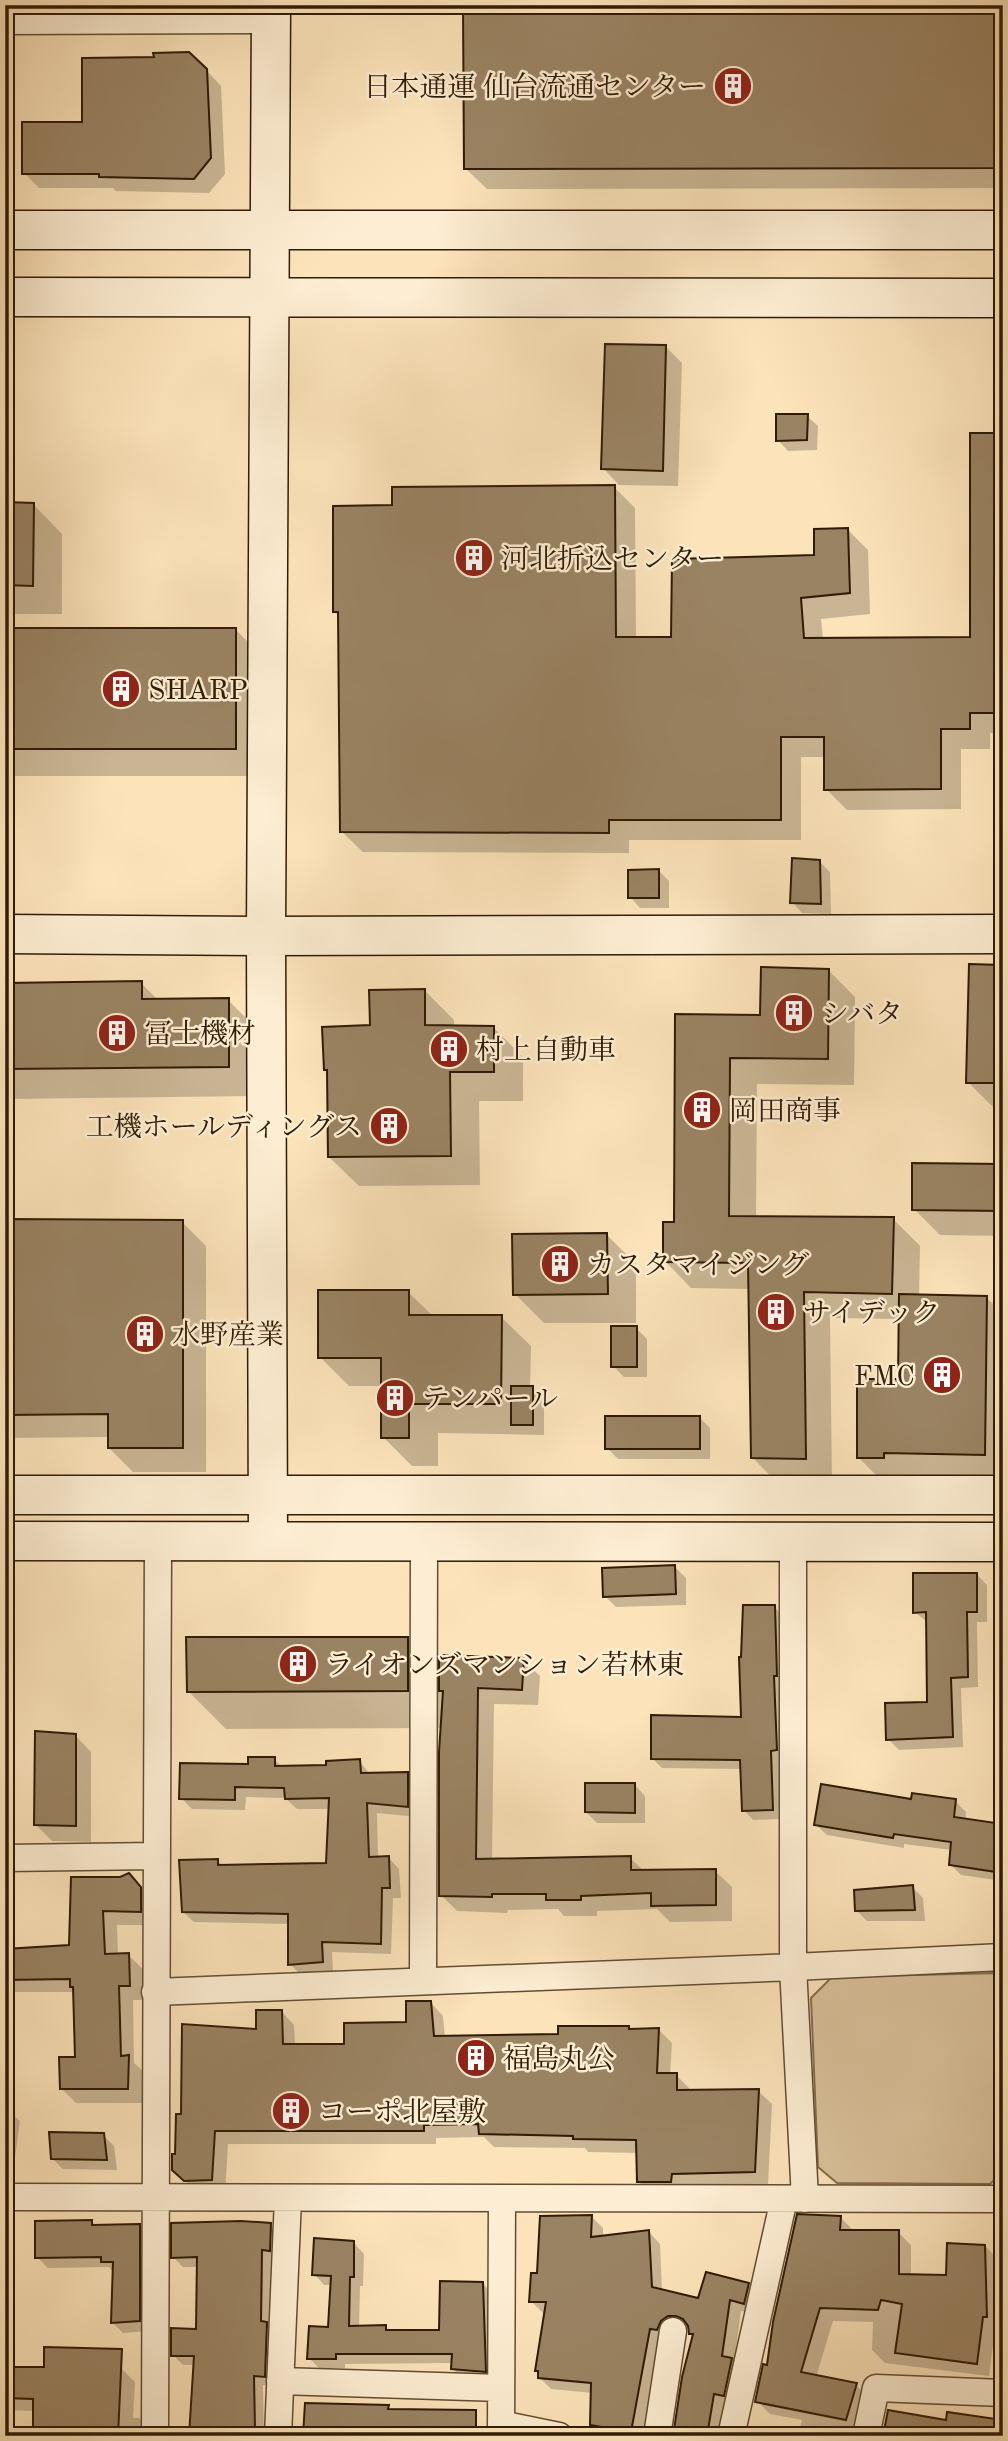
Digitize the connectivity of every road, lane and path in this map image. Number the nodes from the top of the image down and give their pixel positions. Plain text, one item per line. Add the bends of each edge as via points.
1 (271, 13) edge
2 (5, 21) edge
3 (5, 230) edge
4 (1003, 230) edge
5 (270, 231) junction
6 (5, 297) edge
7 (270, 298) junction
8 (1003, 298) edge
9 (5, 934) edge
10 (1003, 934) edge
11 (266, 936) junction
12 (267, 1494) junction
13 (5, 1495) edge
14 (1003, 1495) edge
15 (5, 1541) edge
16 (158, 1541) junction
17 (268, 1541) junction
18 (424, 1541) junction
19 (793, 1541) junction
20 (1003, 1542) edge
21 (156, 1856) junction
22 (5, 1858) edge
23 (1003, 1957) edge
24 (793, 1967) junction
25 (423, 1981) junction
26 (155, 1992) junction
27 (5, 2197) edge
28 (154, 2198) junction
29 (288, 2198) junction
30 (795, 2199) junction
31 (1003, 2199) edge
32 (502, 2200) junction
33 (673, 2331) dead end
34 (280, 2381) junction
35 (501, 2388) junction
36 (1003, 2393) edge
37 (501, 2430) edge
38 (155, 2436) edge
39 (278, 2436) edge
40 (559, 2436) edge
41 (657, 2436) edge
42 (731, 2436) edge
43 (866, 2436) edge

1 - 2 street
1 - 5 street
3 - 5 street
4 - 5 street
5 - 7 street
6 - 7 street
7 - 8 street
7 - 11 street
9 - 11 street
10 - 11 street
11 - 12 street
12 - 13 street
12 - 14 street
12 - 17 street
15 - 16 street
16 - 17 street
16 - 21 street
17 - 18 street
18 - 19 street
18 - 25 street
19 - 20 street
19 - 24 street
21 - 22 street
21 - 26 street
23 - 24 street
24 - 25 street
24 - 30 street
25 - 26 street
26 - 28 street
27 - 28 street
28 - 29 street
28 - 38 street
29 - 32 street
29 - 34 street
30 - 31 street
30 - 32 street
30 - 42 street
32 - 35 street
33 - 41 street
34 - 35 street
34 - 39 street
35 - 37 street
36 - 43 street via 876,2388
37 - 40 street

